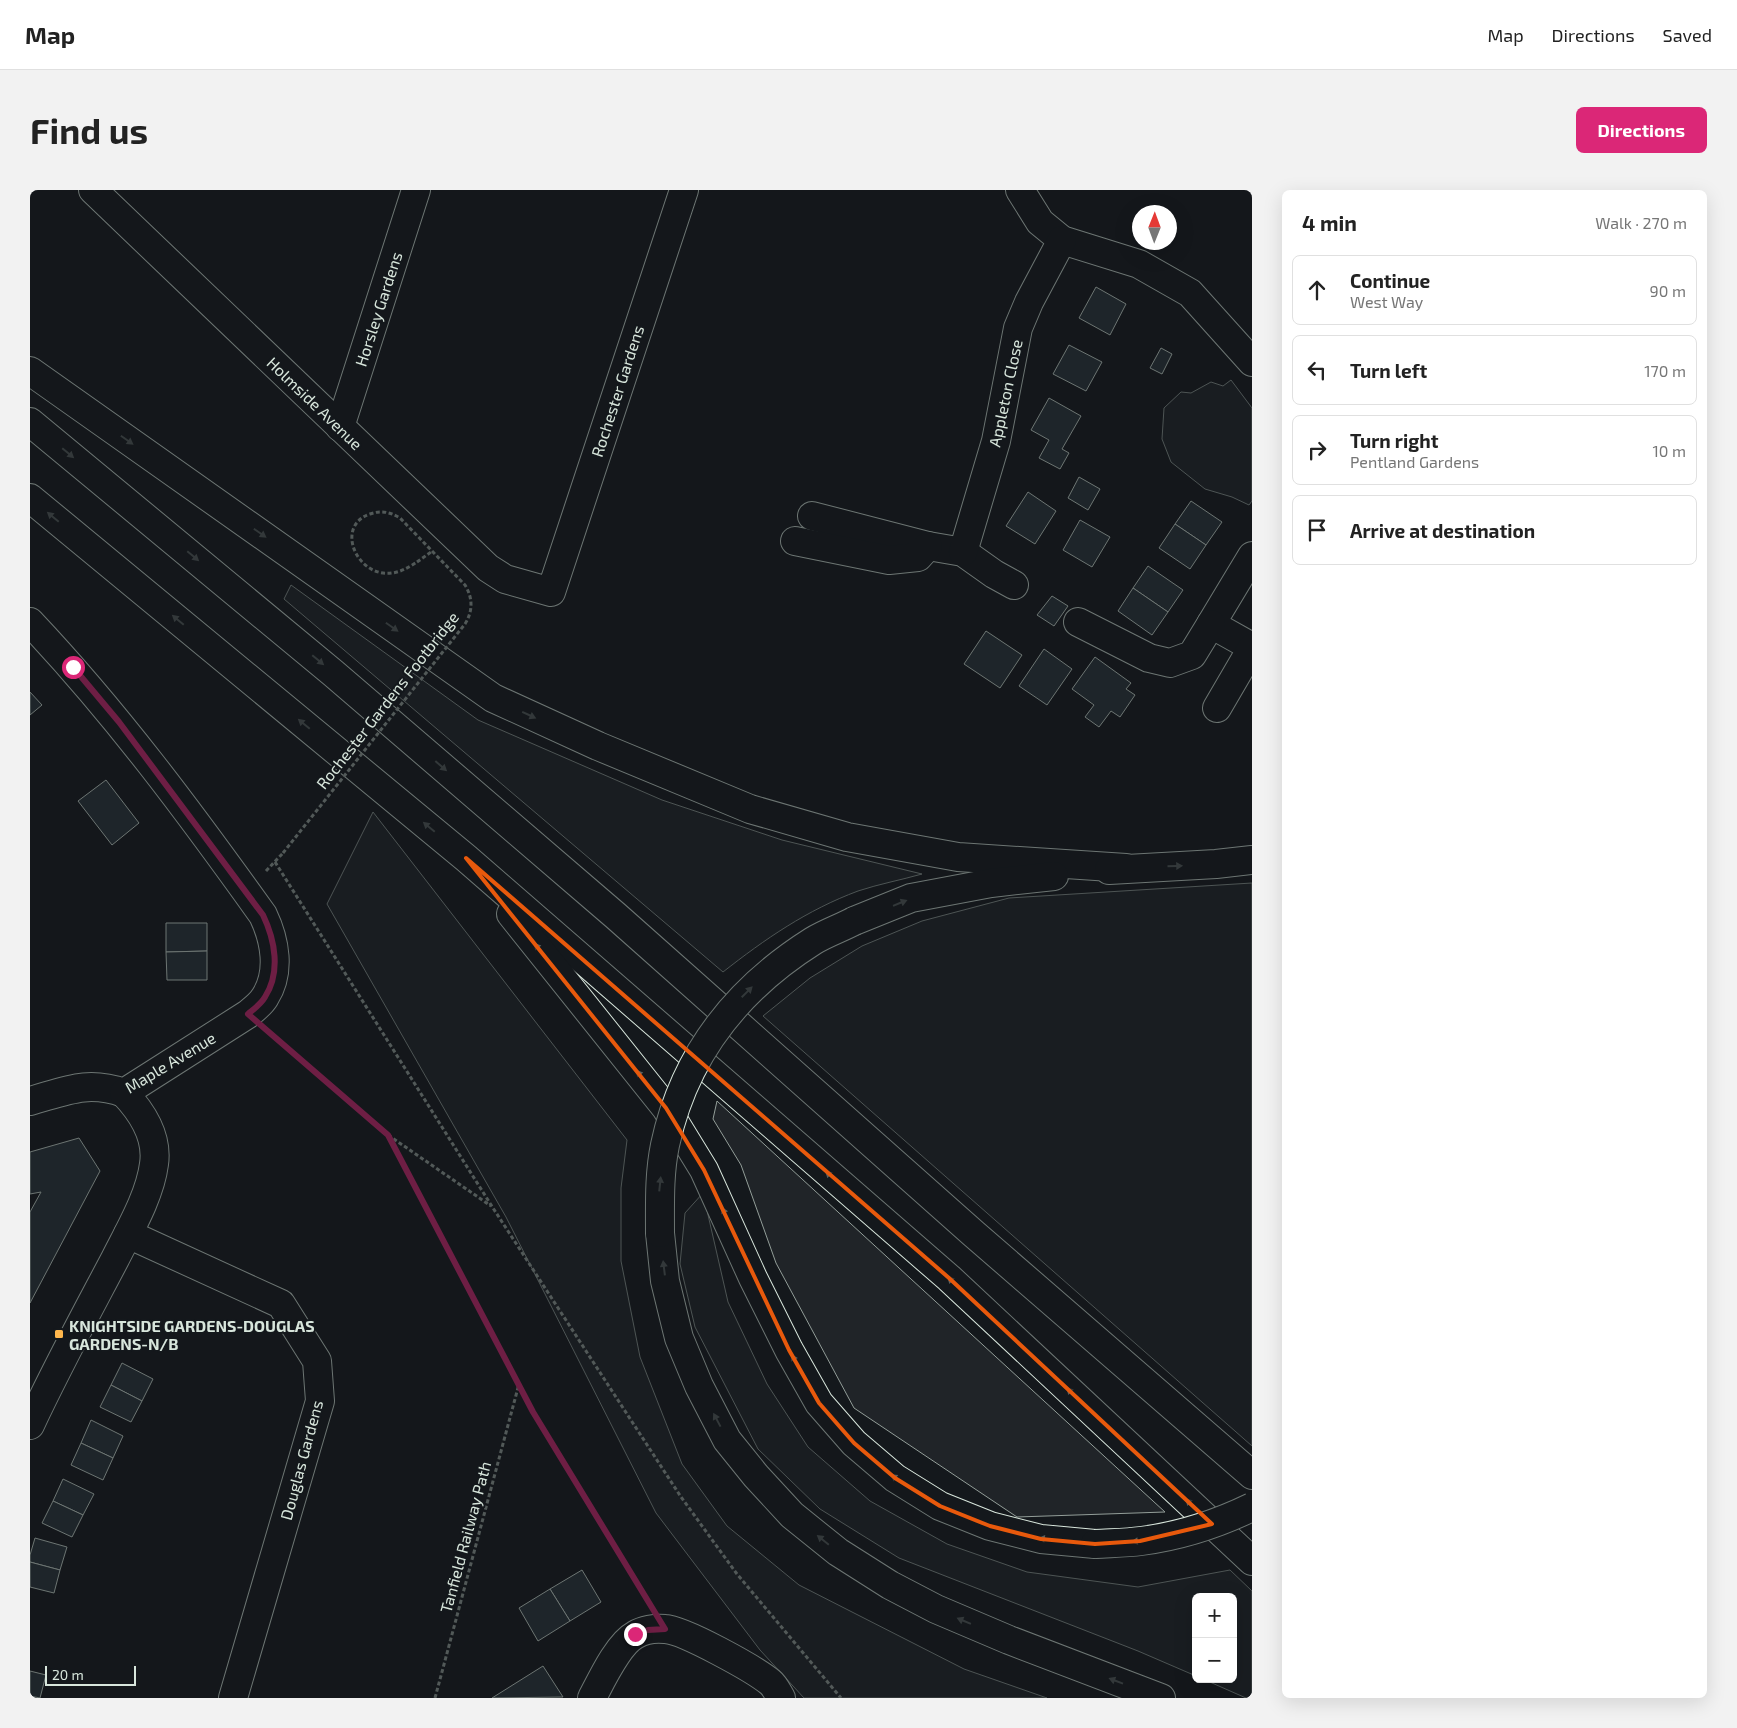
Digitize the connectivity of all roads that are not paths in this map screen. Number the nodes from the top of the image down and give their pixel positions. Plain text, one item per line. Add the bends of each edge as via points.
1 (93, 190) edge
2 (416, 190) edge
3 (684, 190) edge
4 (1020, 190) edge
5 (1062, 240) junction
6 (1252, 362) edge
7 (30, 371) edge
8 (30, 422) edge
9 (340, 427) junction
10 (30, 498) edge
11 (812, 516) dead end
12 (795, 542) dead end
13 (928, 546) junction
14 (963, 552) junction
15 (1252, 556) edge
16 (1014, 585) dead end
17 (551, 592) joint
18 (30, 622) edge
19 (1078, 622) dead end
20 (1211, 624) junction
21 (1252, 648) edge
22 (1217, 708) dead end
23 (466, 858) junction
24 (1252, 860) edge
25 (1126, 868) junction
26 (124, 1094) junction
27 (30, 1101) edge
28 (128, 1234) junction
29 (30, 1425) edge
30 (1252, 1475) edge
31 (1252, 1508) edge
32 (1252, 1561) edge
33 (233, 1698) edge
34 (592, 1698) edge
35 (781, 1698) edge
36 (1161, 1698) edge

1 - 9 main road, Holmside Avenue
2 - 9 main road, Horsley Gardens
3 - 17 main road, Rochester Gardens
4 - 5 main road via 1040,222
5 - 6 main road via 1139,264 1190,293
5 - 14 main road, Appleton Close via 1018,328 996,441
7 -> 25 main road via 493,698 598,746 750,809 846,837 958,857
8 -> 30 main road via 348,686 616,916 974,1234
9 - 17 main road, Holmside Avenue via 488,568 505,579
23 -> 10 main road
11 - 13 main road
12 - 13 main road via 889,560 918,557
13 - 14 main road
14 - 16 main road
15 - 20 main road
18 - 26 main road, Maple Avenue via 119,722 263,915 274,949 275,967 271,983 264,998 248,1014
19 - 20 main road via 1149,658 1170,663 1192,655
20 - 21 main road
21 - 22 main road
31 -> 23 main road, bridge via 1185,1533 1095,1544 1042,1539 990,1526 940,1506 895,1478 854,1443 819,1403 753,1278 704,1170 666,1108
32 -> 23 main road via 949,1278
25 -> 24 main road
36 -> 25 main road, bridge via 936,1609 838,1552 792,1515 728,1440 699,1386 679,1338 665,1281 660,1233 659,1189 665,1146 674,1112 694,1064 718,1026 746,993 778,964 815,940 911,898 992,883
26 - 27 main road, Maple Avenue via 94,1086
26 - 28 main road via 138,1108 147,1124 154,1144 155,1163 149,1186
28 - 29 main road
28 - 33 main road, Douglas Gardens via 281,1304 316,1361 320,1401
34 - 35 main road via 626,1642 635,1634 665,1629 684,1634 758,1673 772,1684

